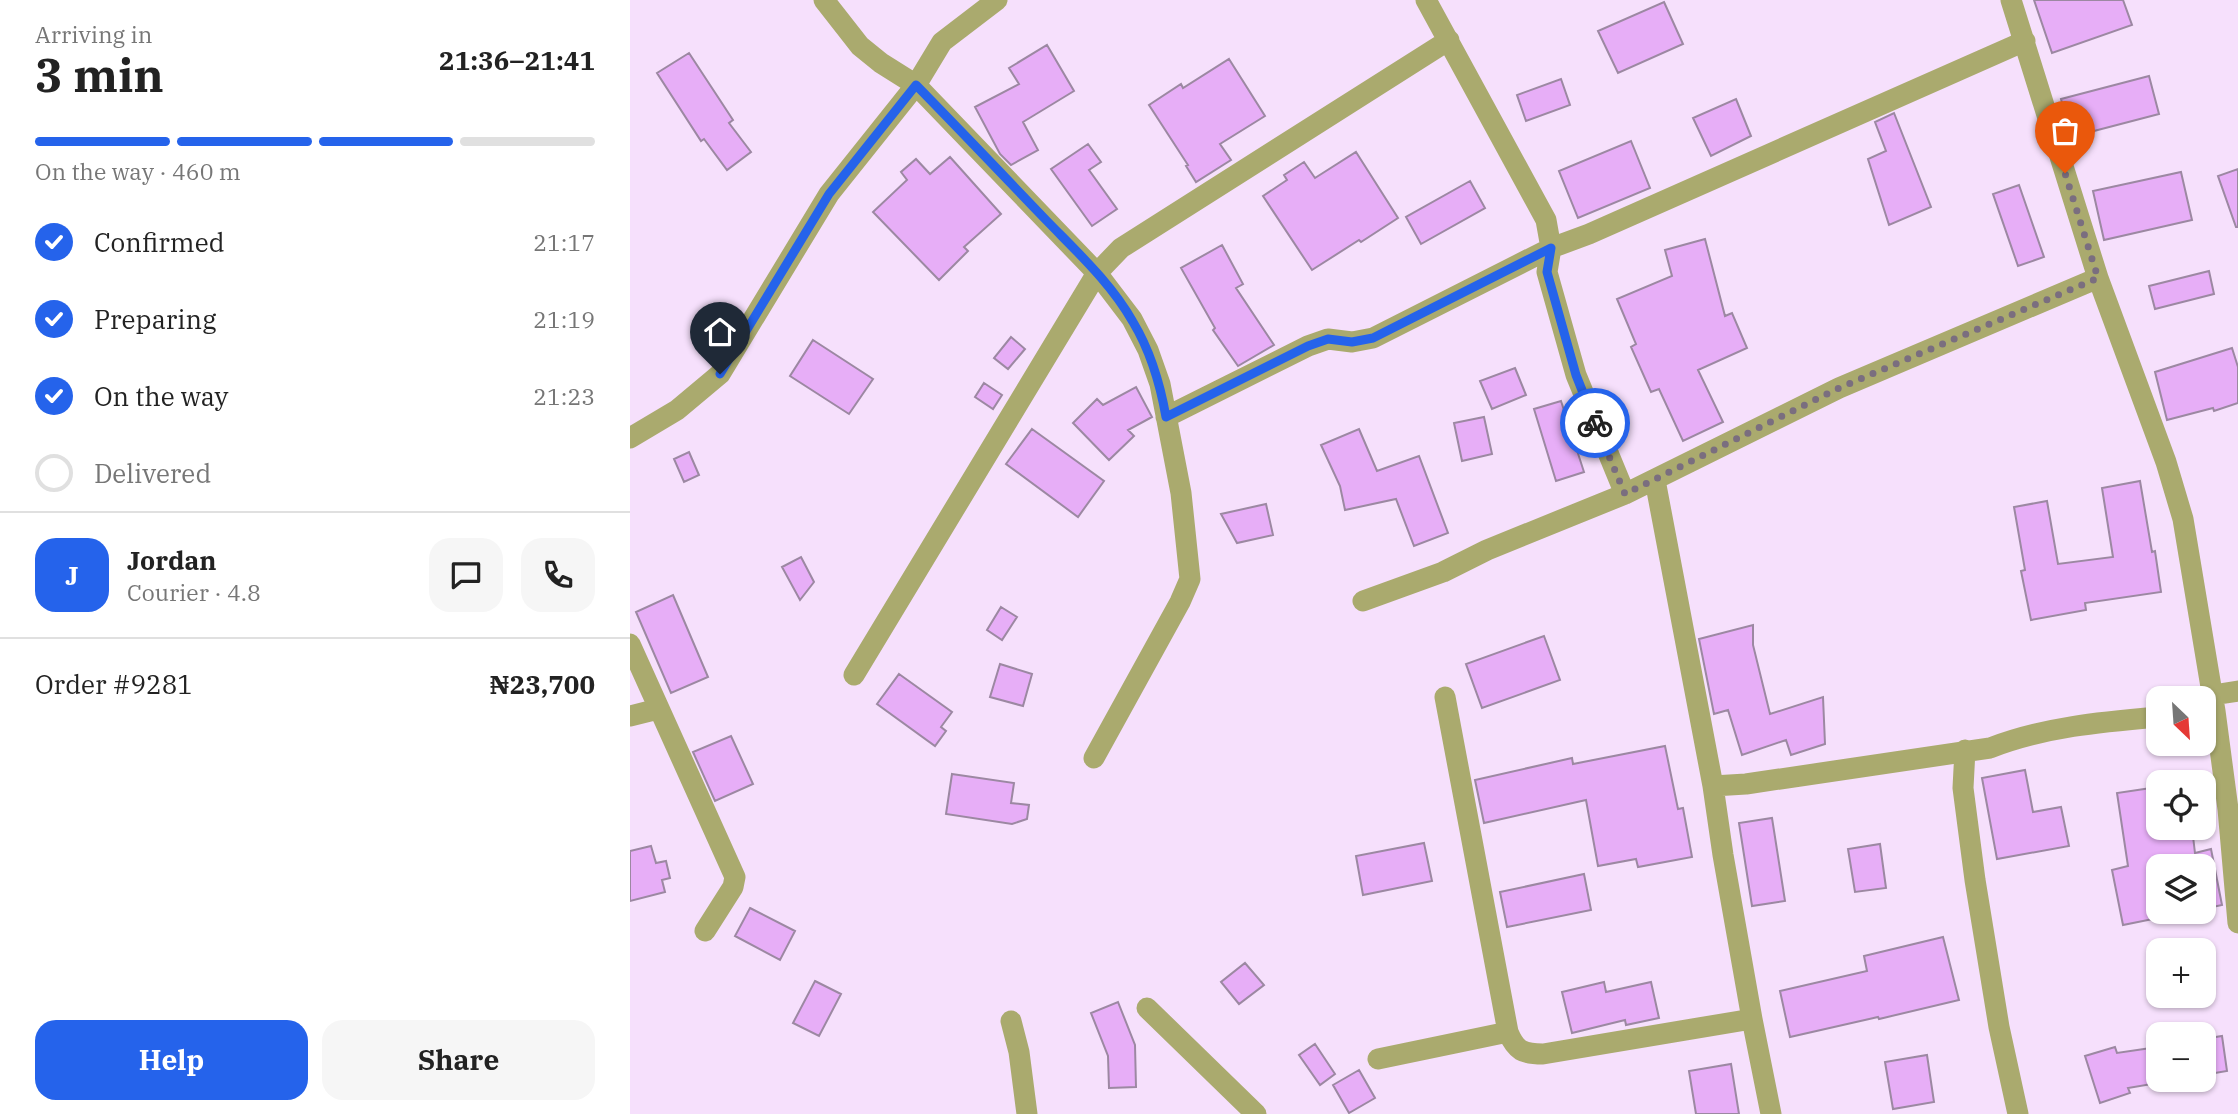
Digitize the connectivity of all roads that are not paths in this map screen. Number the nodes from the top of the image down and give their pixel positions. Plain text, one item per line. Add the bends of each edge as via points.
1 (824, 0) edge
2 (997, 0) edge
3 (1426, 0) edge
4 (2011, 0) edge
5 (1449, 40) junction
6 (2025, 41) junction
7 (916, 85) junction
8 (1551, 248) junction
9 (1097, 273) junction
10 (2098, 278) junction
11 (1166, 417) junction
12 (630, 438) edge
13 (1655, 480) junction
14 (1625, 494) junction
15 (1363, 601) dead end
16 (630, 644) edge
17 (854, 675) dead end
18 (2208, 686) edge
19 (2238, 691) edge
20 (1444, 697) dead end
21 (2216, 703) edge
22 (658, 709) junction
23 (630, 716) edge
24 (2146, 718) edge
25 (2216, 736) edge
26 (1965, 750) junction
27 (1094, 758) dead end
28 (1713, 786) junction
29 (2238, 923) edge
30 (705, 931) dead end
31 (1147, 1008) dead end
32 (1752, 1020) junction
33 (1011, 1021) dead end
34 (1508, 1032) junction
35 (1378, 1059) dead end
36 (1027, 1114) edge
37 (1256, 1114) edge
38 (1771, 1114) edge
39 (2018, 1114) edge

1 - 7 street via 860,46
2 - 7 street via 942,42
3 - 5 street
4 - 6 street
5 - 8 street via 1546,220
5 - 9 street via 1121,248
6 - 8 street
6 - 10 street
7 - 9 street
7 - 12 street via 829,194 720,374 677,410
8 - 11 street via 1373,338 1318,342
8 - 14 street via 1547,272 1576,375
9 - 11 street via 1148,349
9 - 17 street
10 - 13 street via 1839,388
10 - 18 street via 2183,519
11 - 27 street via 1181,492 1190,579
13 - 14 street
13 - 28 street
14 - 15 street
16 - 22 street
19 - 21 street
20 - 34 street
22 - 23 street
22 - 30 street via 734,877 733,887
24 - 26 street via 2081,724 1990,748
25 - 29 street
26 - 28 street via 1746,785
26 - 39 street via 1963,788 1975,880
28 - 32 street
31 - 37 street
32 - 34 street via 1543,1054 1527,1054 1514,1045
32 - 38 street
33 - 36 street
34 - 35 street

